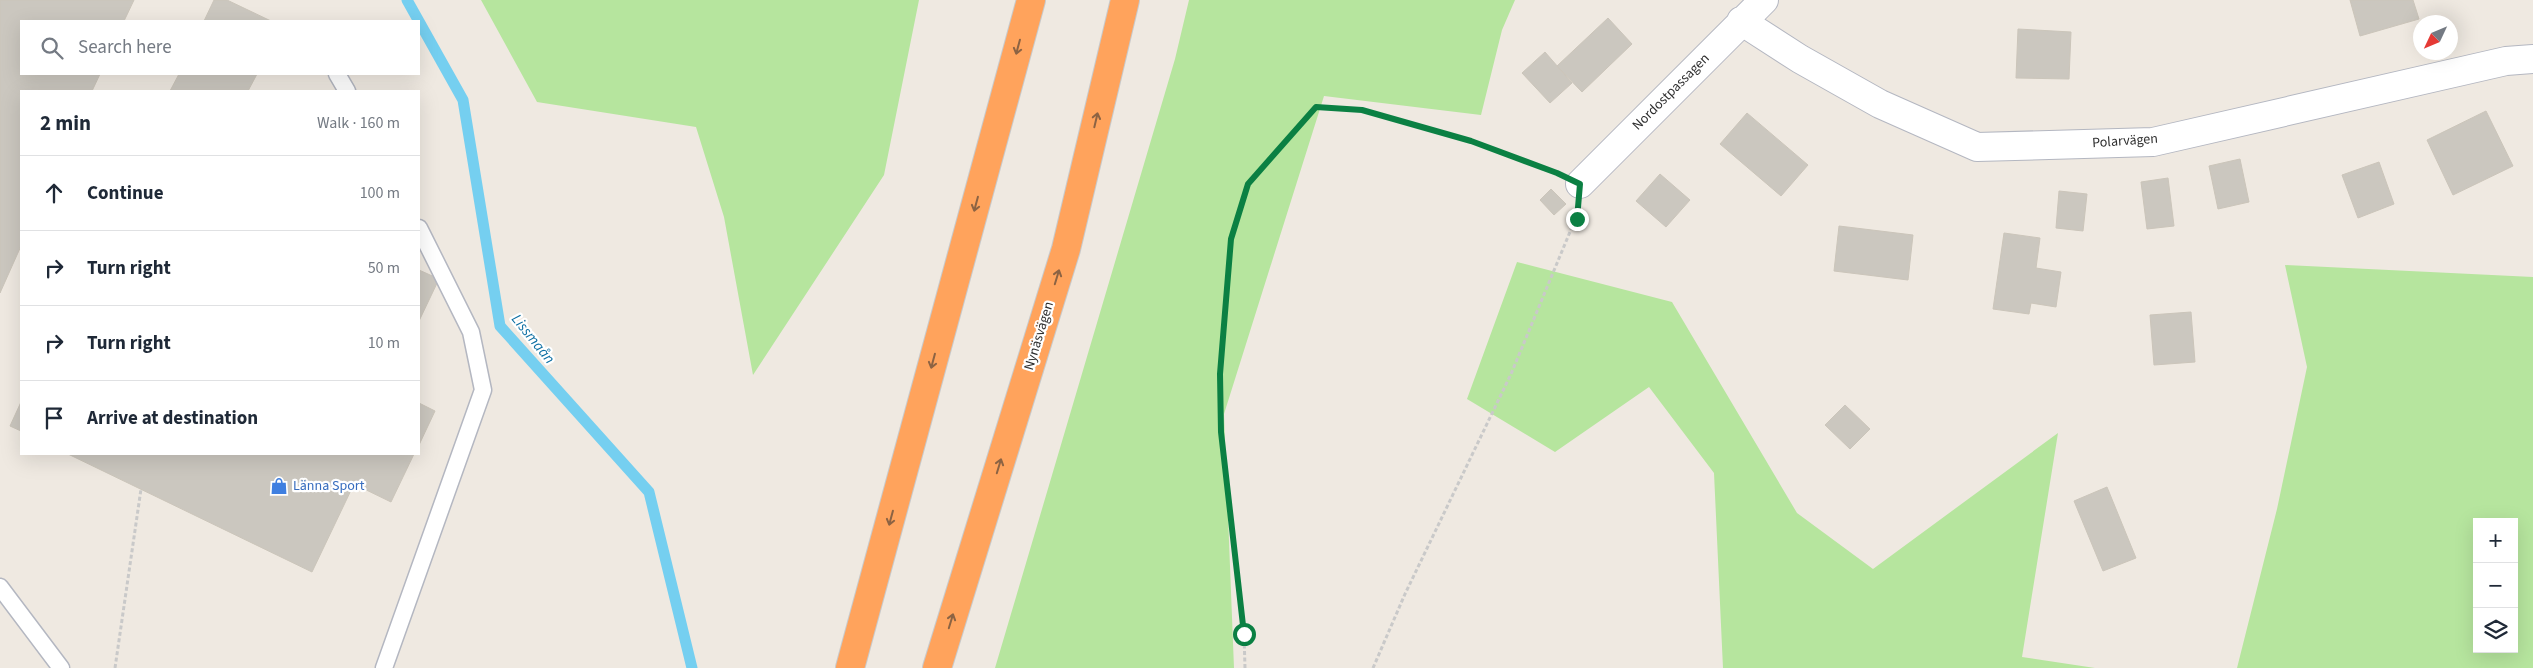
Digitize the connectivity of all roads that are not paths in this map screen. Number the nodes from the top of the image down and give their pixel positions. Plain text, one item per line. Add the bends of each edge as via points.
1 (1031, 0) edge
2 (1125, 0) edge
3 (1764, 0) edge
4 (1741, 21) junction
5 (2533, 59) edge
6 (338, 75) edge
7 (345, 90) edge
8 (1580, 184) road end
9 (420, 230) edge
10 (0, 588) edge
11 (61, 668) edge
12 (384, 668) edge
13 (850, 668) edge
14 (937, 668) edge

1 -> 13 highway
14 -> 2 highway, Nynäsvägen via 1066,249
3 - 4 street, Nordostpassagen
4 - 5 street, Polarvägen via 1880,104 1977,147 2152,142 2506,60
4 - 8 street, Nordostpassagen
6 - 7 lane
9 - 12 lane via 471,332 483,390
10 - 11 lane

